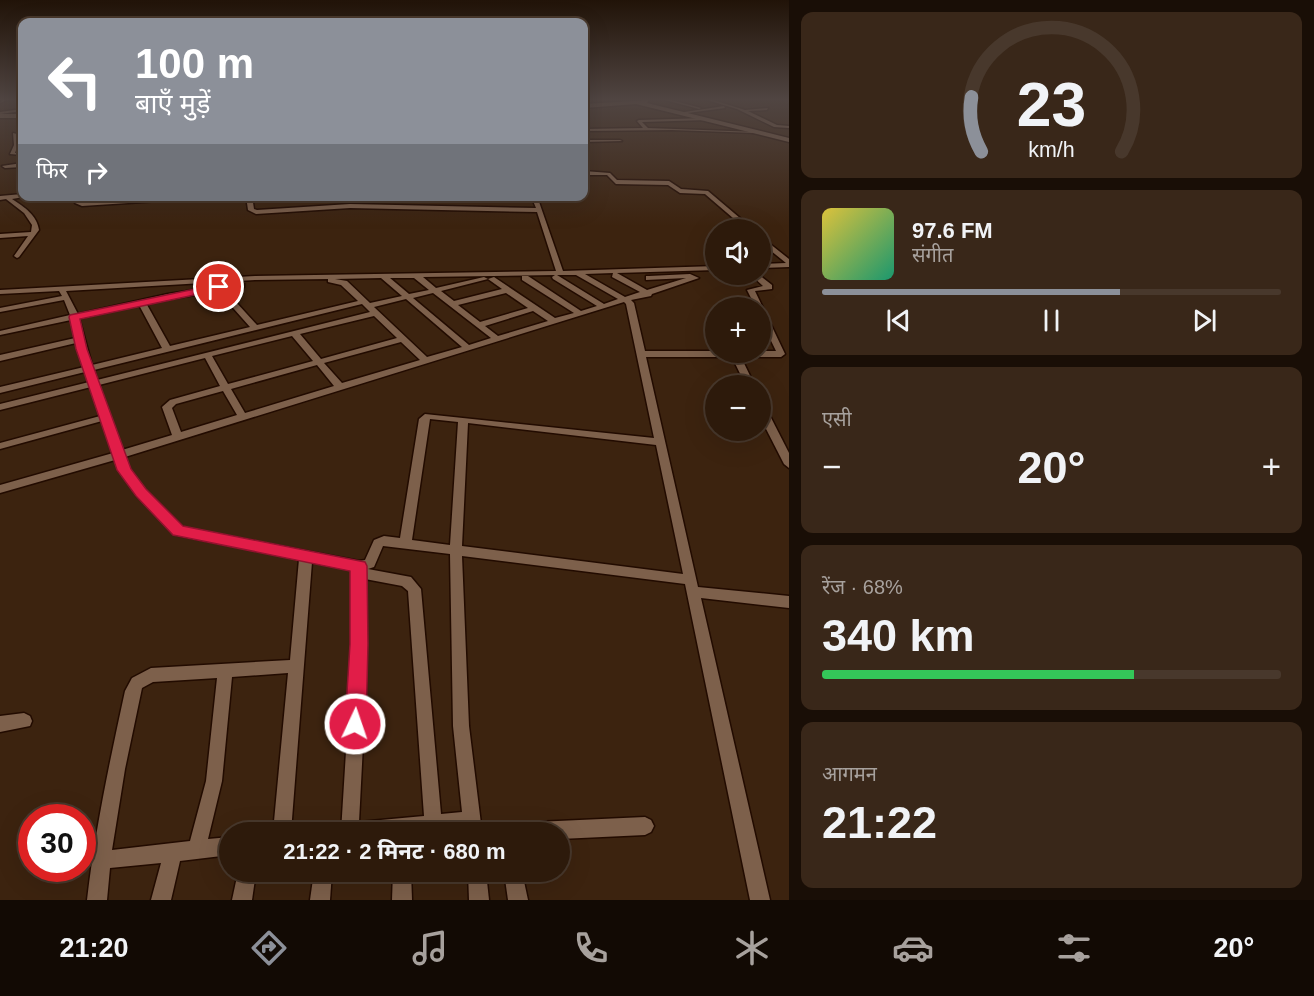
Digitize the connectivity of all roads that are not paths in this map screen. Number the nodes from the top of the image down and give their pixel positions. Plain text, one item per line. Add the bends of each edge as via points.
1 (16, 142) edge
2 (18, 154) edge
3 (18, 165) edge
4 (5, 166) dead end
5 (588, 173) edge
6 (18, 197) edge
7 (0, 198) edge
8 (8, 198) junction
9 (79, 201) edge
10 (139, 201) edge
11 (250, 201) edge
12 (536, 201) edge
13 (540, 210) junction
14 (738, 219) edge
15 (33, 234) junction
16 (0, 236) edge
17 (771, 248) edge
18 (17, 256) dead end
19 (789, 264) edge
20 (771, 265) edge
21 (705, 269) edge
22 (382, 275) junction
23 (415, 275) junction
24 (558, 275) junction
25 (582, 275) junction
26 (615, 275) junction
27 (525, 278) junction
28 (649, 278) junction
29 (491, 279) junction
30 (767, 285) edge
31 (219, 287) junction
32 (667, 288) junction
33 (435, 290) junction
34 (508, 290) junction
35 (0, 292) edge
36 (648, 294) junction
37 (407, 297) junction
38 (754, 297) edge
39 (626, 300) junction
40 (141, 302) junction
41 (453, 304) junction
42 (369, 307) junction
43 (604, 307) junction
44 (535, 308) junction
45 (0, 310) edge
46 (581, 314) junction
47 (74, 317) junction
48 (555, 322) junction
49 (479, 325) junction
50 (255, 328) junction
51 (771, 330) edge
52 (0, 333) edge
53 (294, 333) junction
54 (403, 339) junction
55 (497, 339) junction
56 (79, 340) junction
57 (468, 348) junction
58 (166, 349) junction
59 (640, 354) junction
60 (705, 354) edge
61 (207, 355) junction
62 (771, 355) edge
63 (0, 358) edge
64 (426, 361) junction
65 (318, 362) junction
66 (88, 368) junction
67 (94, 384) junction
68 (226, 387) junction
69 (339, 387) junction
70 (0, 390) edge
71 (0, 407) edge
72 (106, 417) junction
73 (243, 417) junction
74 (463, 420) junction
75 (771, 428) edge
76 (178, 437) junction
77 (660, 442) junction
78 (0, 446) edge
79 (119, 455) junction
80 (789, 464) edge
81 (0, 489) edge
82 (405, 544) junction
83 (456, 551) junction
84 (306, 556) junction
85 (359, 569) junction
86 (692, 586) junction
87 (789, 602) edge
88 (296, 666) junction
89 (225, 670) junction
90 (24, 721) dead end
91 (0, 724) edge
92 (283, 822) edge
93 (351, 822) edge
94 (433, 822) edge
95 (473, 822) edge
96 (645, 826) dead end
97 (570, 829) edge
98 (219, 847) edge
99 (197, 849) junction
100 (173, 852) junction
101 (100, 860) junction
102 (245, 882) edge
103 (322, 882) edge
104 (402, 882) edge
105 (478, 882) edge
106 (515, 882) edge
107 (97, 900) edge
108 (161, 900) edge
109 (242, 900) edge
110 (321, 900) edge
111 (402, 900) edge
112 (479, 900) edge
113 (518, 900) edge
114 (760, 900) edge

1 - 2 street via 12,154
3 - 4 street
5 - 14 street via 609,174 616,183 668,183 680,191 706,192
6 - 8 street
7 - 8 street
8 - 15 street via 35,221
9 - 10 street
11 - 13 street via 251,210 256,212 350,206
12 - 13 street
13 - 24 street
15 - 16 street
15 - 18 street
17 - 19 street
19 - 20 street
21 - 25 street
22 - 23 street
22 - 35 street via 244,278
22 - 37 street
23 - 24 street
23 - 33 street
24 - 25 street
24 - 27 street
24 - 43 street
25 - 26 street
25 - 39 street
26 - 28 street via 639,274
26 - 36 street
27 - 29 street
27 - 46 street
28 - 32 street
28 - 32 street via 695,277
29 - 33 street
29 - 34 street
30 - 38 street via 769,287 751,290
31 - 40 street
31 - 42 street via 333,280 344,283
31 - 50 street
32 - 36 street
33 - 37 street
33 - 41 street
34 - 41 street
34 - 44 street
36 - 39 street
37 - 42 street
37 - 57 street
39 - 43 street
39 - 59 street via 630,303
40 - 47 street
40 - 58 street
41 - 49 street
42 - 50 street
42 - 53 street
42 - 54 street
43 - 46 street
44 - 48 street
44 - 49 street
45 - 47 street via 65,294
46 - 48 street
47 - 52 street
47 - 56 street
48 - 55 street
49 - 55 street
50 - 58 street
51 - 62 street via 782,353
53 - 61 street
53 - 65 street
54 - 64 street
54 - 65 street
55 - 57 street
56 - 63 street
56 - 66 street
57 - 64 street
58 - 66 street
59 - 60 street
59 - 77 street
61 - 67 street
61 - 68 street
64 - 69 street
65 - 68 street
65 - 69 street
66 - 67 street
66 - 70 street
67 - 71 street
67 - 72 street
68 - 73 street
68 - 76 street via 168,405
69 - 73 street
72 - 78 street
72 - 79 street
73 - 76 street
74 - 77 street
74 - 82 street via 431,416 424,419
74 - 83 street
75 - 80 street
76 - 79 street
77 - 86 street
79 - 81 street
79 - 84 street via 129,477 178,531
82 - 83 street
82 - 85 street via 379,542 372,562
83 - 86 street
83 - 95 street via 461,726
84 - 85 street
84 - 88 street
85 - 93 street
85 - 94 street via 406,581 414,589
86 - 87 street
86 - 114 street
88 - 89 street
88 - 92 street
89 - 99 street via 214,781
89 - 101 street via 151,675 137,683 114,776
90 - 91 street
96 - 97 street
98 - 99 street
99 - 100 street
100 - 101 street
100 - 108 street
101 - 107 street
102 - 109 street
103 - 110 street
104 - 111 street
105 - 112 street
106 - 113 street

